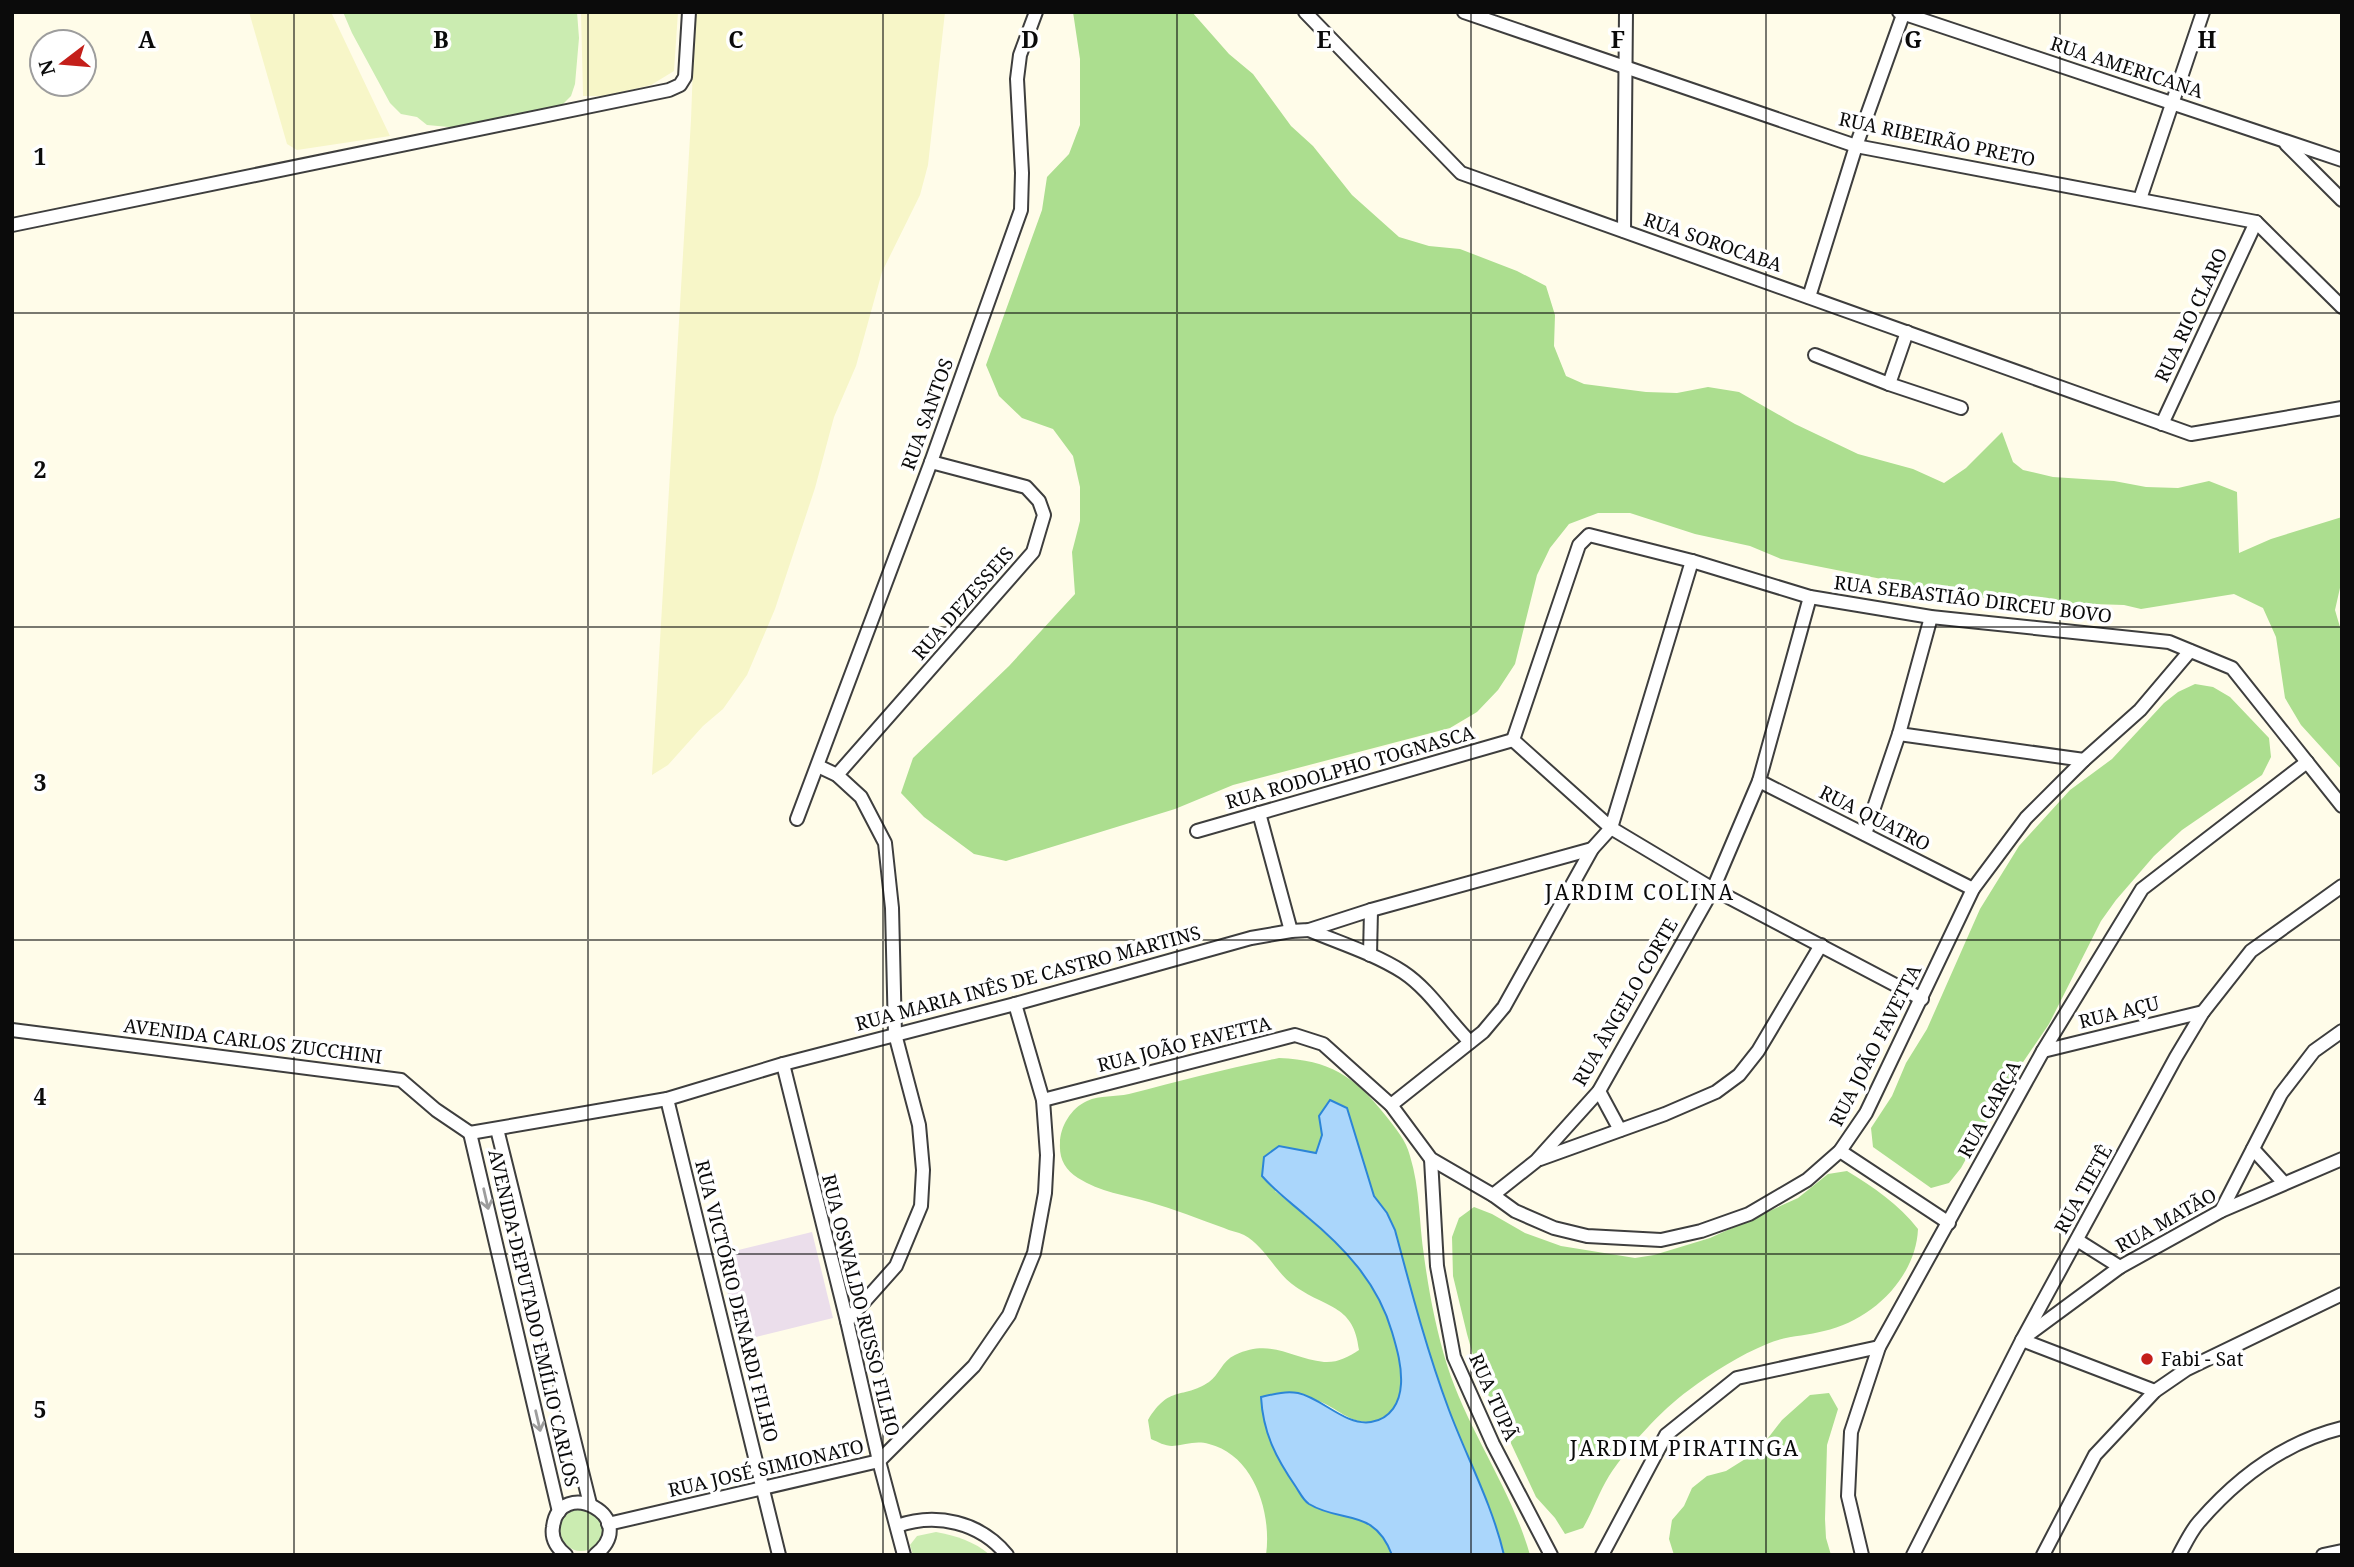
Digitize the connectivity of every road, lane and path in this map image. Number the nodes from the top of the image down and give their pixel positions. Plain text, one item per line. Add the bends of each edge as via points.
1 (688, 12) edge
2 (1036, 12) edge
3 (1305, 12) edge
4 (1464, 12) edge
5 (1626, 12) edge
6 (2203, 12) edge
7 (1902, 13) edge
8 (1627, 67) junction
9 (2173, 103) junction
10 (2283, 141) junction
11 (1856, 146) junction
12 (2342, 160) edge
13 (2140, 198) junction
14 (2342, 200) edge
15 (2256, 222) junction
16 (12, 225) edge
17 (1624, 231) junction
18 (1809, 297) junction
19 (2342, 307) edge
20 (1907, 332) junction
21 (1815, 355) dead end
22 (1889, 384) junction
23 (1961, 408) dead end
24 (2342, 408) edge
25 (2162, 424) junction
26 (931, 462) junction
27 (1692, 561) junction
28 (1810, 597) junction
29 (1931, 617) junction
30 (2190, 651) junction
31 (1899, 734) junction
32 (1513, 740) junction
33 (2084, 760) junction
34 (2307, 762) junction
35 (817, 766) junction
36 (838, 775) junction
37 (1759, 781) junction
38 (2342, 806) edge
39 (1259, 813) junction
40 (797, 819) dead end
41 (1611, 828) junction
42 (1197, 831) dead end
43 (1865, 834) junction
44 (1592, 849) junction
45 (2342, 886) edge
46 (1713, 890) junction
47 (1973, 890) junction
48 (1371, 911) junction
49 (1309, 930) junction
50 (1291, 931) junction
51 (1821, 946) junction
52 (1370, 955) junction
53 (1922, 999) junction
54 (1015, 1004) junction
55 (2203, 1012) junction
56 (12, 1030) edge
57 (2342, 1031) edge
58 (895, 1034) junction
59 (1470, 1042) junction
60 (2043, 1051) junction
61 (783, 1064) junction
62 (1599, 1091) junction
63 (667, 1098) junction
64 (1043, 1100) junction
65 (1391, 1105) junction
66 (497, 1129) junction
67 (1620, 1130) junction
68 (470, 1133) junction
69 (2253, 1149) junction
70 (1840, 1151) junction
71 (1431, 1159) junction
72 (2342, 1159) edge
73 (1536, 1161) junction
74 (2284, 1183) junction
75 (1493, 1195) junction
76 (2221, 1211) junction
77 (1949, 1223) junction
78 (2077, 1240) junction
79 (2120, 1267) junction
80 (2342, 1294) edge
81 (847, 1321) junction
82 (2022, 1340) junction
83 (1879, 1347) junction
84 (2155, 1391) junction
85 (2342, 1428) edge
86 (879, 1461) junction
87 (763, 1487) junction
88 (590, 1504) junction
89 (559, 1512) junction
90 (608, 1524) junction
91 (897, 1526) junction
92 (2342, 1551) edge
93 (600, 1553) edge
94 (566, 1555) edge
95 (779, 1555) edge
96 (904, 1555) edge
97 (1007, 1555) edge
98 (1551, 1555) edge
99 (1602, 1555) edge
100 (1862, 1555) edge
101 (1913, 1555) edge
102 (2043, 1555) edge
103 (2179, 1555) edge
104 (2323, 1555) edge

1 - 16 street via 685,76 669,90
2 - 26 street, RUA SANTOS via 1020,55 1017,79 1021,209
3 - 17 street, RUA SOROCABA via 1461,173
4 - 8 street, RUA RIBEIRÃO PRETO
5 - 8 street
6 - 9 street
7 - 9 street, RUA AMERICANA
7 - 11 street
8 - 11 street, RUA RIBEIRÃO PRETO
8 - 17 street
9 - 10 street, RUA AMERICANA
9 - 13 street
10 - 12 street, RUA AMERICANA
10 - 14 street
11 - 13 street, RUA RIBEIRÃO PRETO
11 - 18 street
13 - 15 street, RUA RIBEIRÃO PRETO
15 - 19 street
15 - 25 street, RUA RIO CLARO
17 - 18 street, RUA SOROCABA
18 - 20 street, RUA SOROCABA
20 - 22 street
20 - 25 street, RUA SOROCABA
21 - 22 street
22 - 23 street
24 - 25 street, RUA SOROCABA via 2191,433
26 - 35 street, RUA SANTOS
26 - 36 street, RUA DEZESSEIS via 1026,487 1039,501 1044,516 1040,533 1032,552
27 - 28 street, RUA SEBASTIÃO DIRCEU BOVO
27 - 32 street, RUA SEBASTIÃO DIRCEU BOVO via 1589,535 1578,545
27 - 41 street
28 - 29 street, RUA SEBASTIÃO DIRCEU BOVO
28 - 37 street, RUA ÂNGELO CORTE
29 - 30 street, RUA SEBASTIÃO DIRCEU BOVO via 2169,642
29 - 31 street
30 - 33 street, RUA JOÃO FAVETTA via 2140,710
30 - 34 street, RUA SEBASTIÃO DIRCEU BOVO via 2232,668
31 - 33 street
31 - 43 street
32 - 39 street, RUA RODOLPHO TOGNASCA
32 - 41 street
33 - 47 street, RUA JOÃO FAVETTA via 2026,818
34 - 38 street, RUA SEBASTIÃO DIRCEU BOVO
34 - 60 street, RUA GARÇA via 2142,889
35 - 36 street
35 - 40 street, RUA SANTOS
36 - 58 street via 861,797 885,842 892,908
37 - 43 street, RUA QUATRO
37 - 46 street, RUA ÂNGELO CORTE
39 - 42 street, RUA RODOLPHO TOGNASCA
39 - 50 street
41 - 44 street
41 - 46 street
43 - 47 street, RUA QUATRO
44 - 48 street, RUA MARIA INÊS DE CASTRO MARTINS
44 - 59 street via 1504,1007
45 - 55 street, RUA TIETÊ via 2251,951
46 - 51 street
46 - 62 street, RUA ÂNGELO CORTE
47 - 53 street, RUA JOÃO FAVETTA
48 - 49 street, RUA MARIA INÊS DE CASTRO MARTINS
48 - 52 street
49 - 50 street, RUA MARIA INÊS DE CASTRO MARTINS
49 - 52 street
50 - 54 street, RUA MARIA INÊS DE CASTRO MARTINS
51 - 53 street
51 - 67 street via 1758,1051 1739,1074 1716,1092
52 - 59 street via 1404,972
53 - 70 street, RUA JOÃO FAVETTA via 1866,1113
54 - 58 street, RUA MARIA INÊS DE CASTRO MARTINS
54 - 64 street, RUA JOSÉ SIMIONATO
55 - 60 street, RUA AÇU
55 - 78 street, RUA TIETÊ
56 - 68 street, AVENIDA CARLOS ZUCCHINI via 401,1080
57 - 69 street via 2314,1051 2281,1094
58 - 61 street, RUA MARIA INÊS DE CASTRO MARTINS
58 - 81 street via 919,1125 920,1206 896,1266
59 - 65 street
60 - 77 street, RUA GARÇA
61 - 63 street, RUA MARIA INÊS DE CASTRO MARTINS
61 - 81 street, RUA OSWALDO RUSSO FILHO
62 - 67 street
62 - 73 street, RUA ÂNGELO CORTE
63 - 66 street, RUA MARIA INÊS DE CASTRO MARTINS
63 - 87 street, RUA VICTÓRIO DENARDI FILHO
64 - 65 street, RUA JOÃO FAVETTA via 1295,1035 1323,1044
64 - 86 street, RUA JOSÉ SIMIONATO via 1045,1193 1034,1253 1009,1315 974,1366
65 - 71 street, RUA JOÃO FAVETTA
66 - 68 street, RUA MARIA INÊS DE CASTRO MARTINS
66 - 88 street, AVENIDA DEPUTADO EMÍLIO CARLOS
67 - 73 street
68 -> 89 street, AVENIDA DEPUTADO EMÍLIO CARLOS
69 - 74 street
69 - 76 street
70 - 75 street, RUA JOÃO FAVETTA via 1807,1180 1749,1214 1661,1240 1587,1236 1554,1228 1515,1212
70 - 77 street
71 - 75 street, RUA JOÃO FAVETTA
71 - 98 street, RUA TUPÃ via 1437,1266 1454,1357
72 - 74 street, RUA MATÃO
73 - 75 street, RUA ÂNGELO CORTE
74 - 76 street, RUA MATÃO
76 - 79 street, RUA MATÃO
77 - 83 street, RUA GARÇA
78 - 79 street
78 - 82 street, RUA TIETÊ
79 - 82 street, RUA MATÃO
80 - 84 street via 2187,1370
81 - 86 street, RUA OSWALDO RUSSO FILHO
82 - 84 street
82 - 101 street, RUA TIETÊ
83 - 99 street via 1737,1378 1666,1435
83 - 100 street, RUA GARÇA via 1851,1432 1848,1496
84 - 102 street via 2095,1455
85 - 103 street via 2285,1448 2248,1475 2197,1523
86 - 87 street, RUA JOSÉ SIMIONATO
86 - 91 street, RUA OSWALDO RUSSO FILHO
87 - 90 street, RUA JOSÉ SIMIONATO
87 - 95 street, RUA VICTÓRIO DENARDI FILHO
88 - 89 street via 573,1503
88 - 90 street via 602,1512
89 - 94 street, AVENIDA DEPUTADO EMÍLIO CARLOS via 553,1538
90 - 93 street via 608,1538
91 - 96 street, RUA OSWALDO RUSSO FILHO
91 - 97 street via 942,1519 998,1543
92 - 104 street

